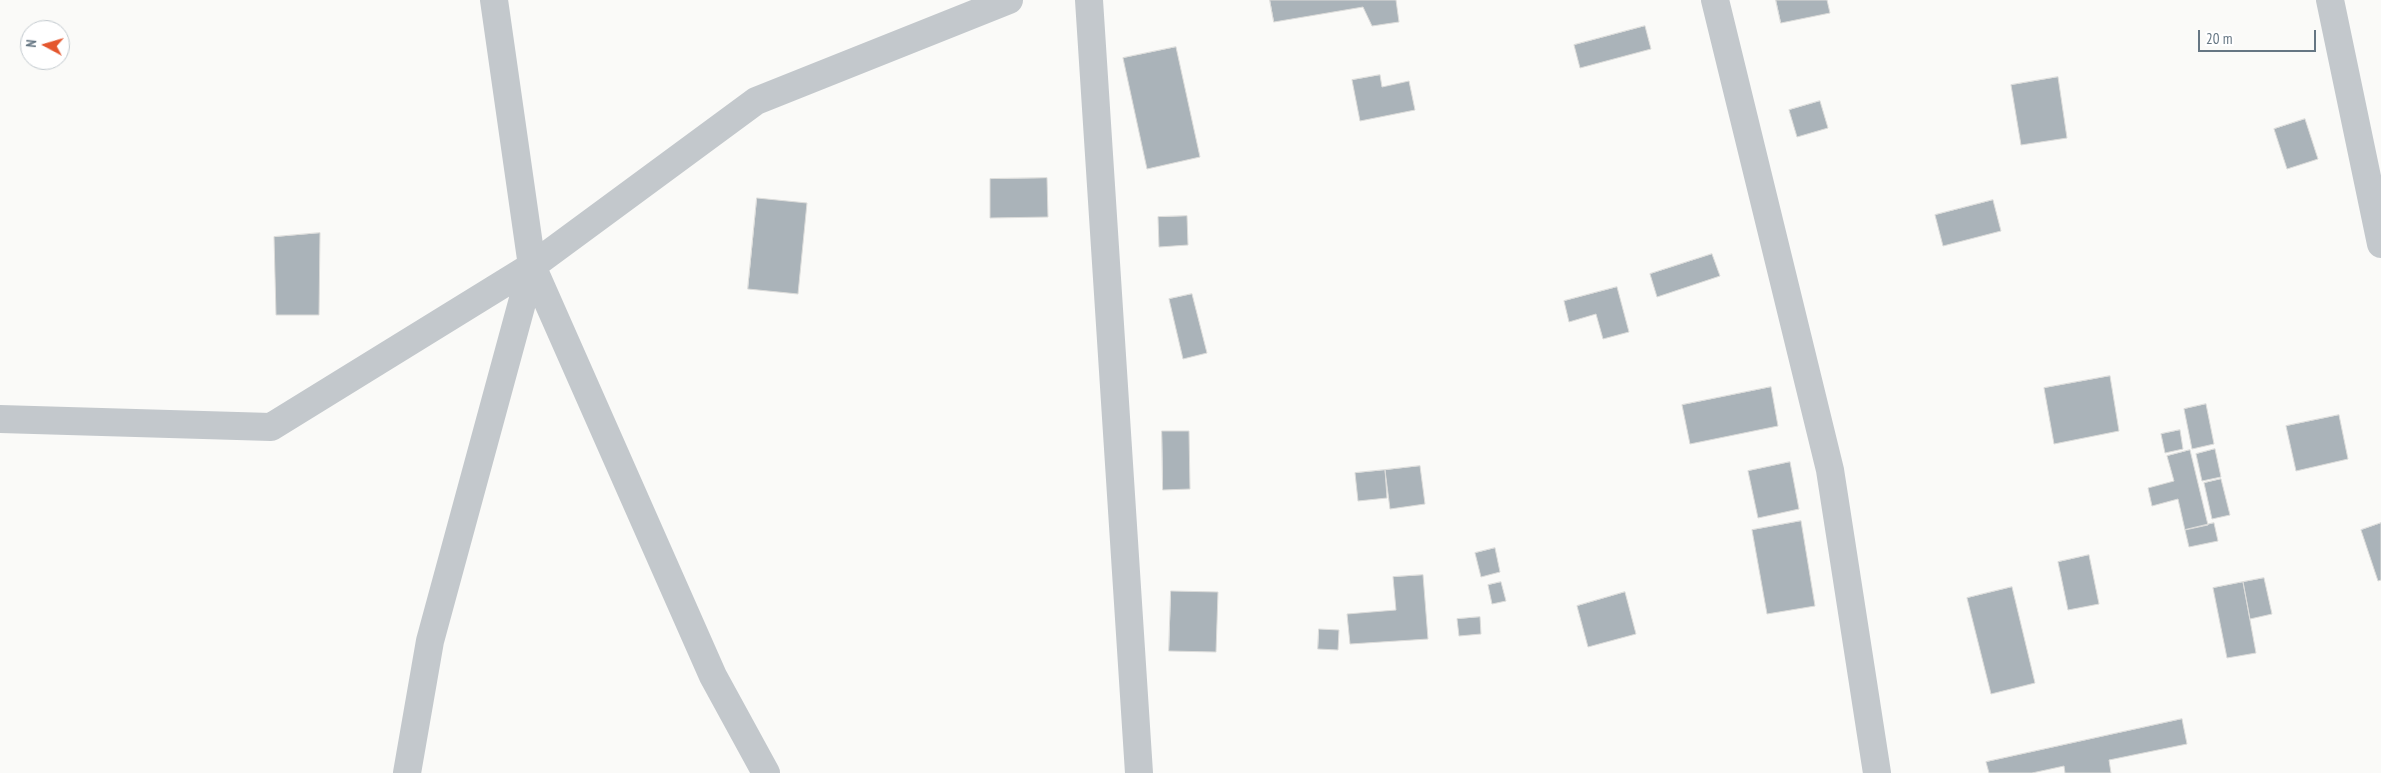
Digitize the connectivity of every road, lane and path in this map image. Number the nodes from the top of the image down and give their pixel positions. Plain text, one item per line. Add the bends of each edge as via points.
1 (494, 0) edge
2 (1009, 0) edge
3 (1089, 0) edge
4 (1714, 0) edge
5 (2330, 0) edge
6 (2381, 244) edge
7 (532, 266) junction
8 (0, 419) edge
9 (407, 773) edge
10 (766, 773) edge
11 (1140, 773) edge
12 (1877, 773) edge

1 - 7 street
2 - 7 street via 756,100
3 - 11 street
4 - 12 street via 1830,470
5 - 6 street
7 - 8 street via 271,427
7 - 9 street via 430,641
7 - 10 street via 713,676

